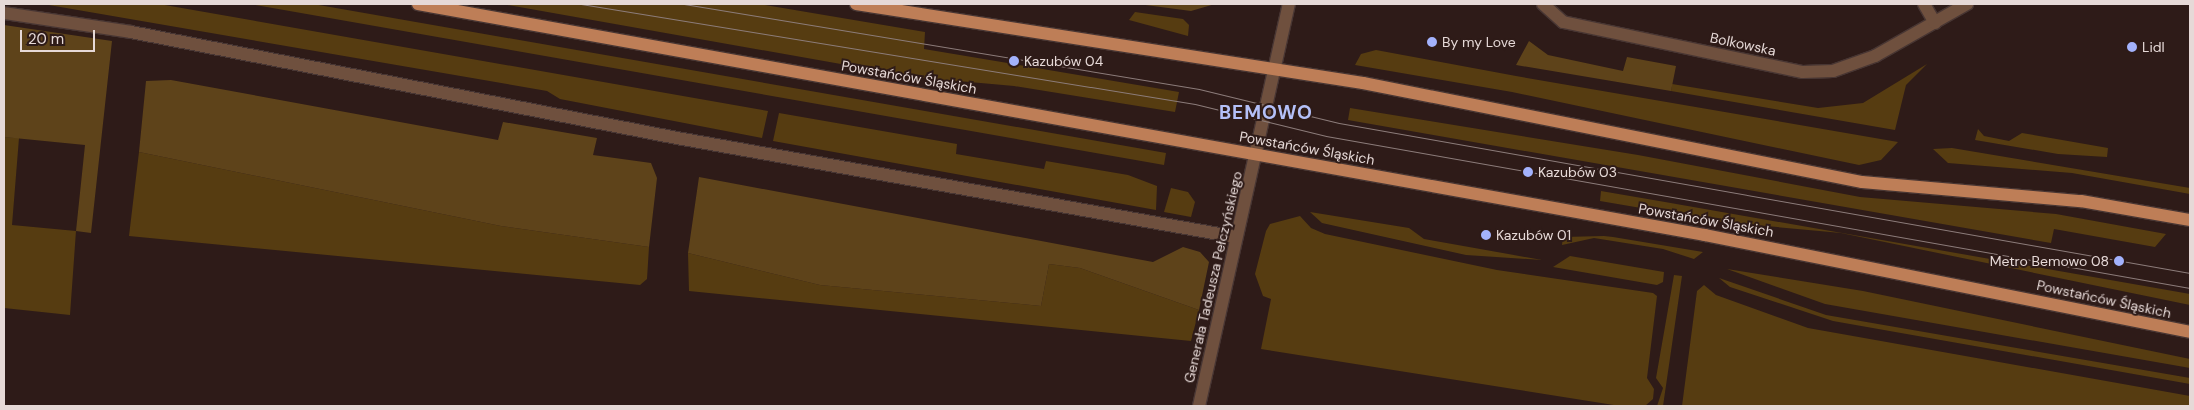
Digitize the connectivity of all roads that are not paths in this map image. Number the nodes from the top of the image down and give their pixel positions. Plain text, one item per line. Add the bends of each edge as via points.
1 (418, 4) edge
2 (856, 4) edge
3 (1289, 4) edge
4 (1542, 4) edge
5 (1924, 4) edge
6 (1967, 4) edge
7 (4, 13) edge
8 (1935, 23) junction
9 (1276, 68) junction
10 (1256, 155) junction
11 (2190, 220) edge
12 (1236, 237) junction
13 (2190, 332) edge
14 (1199, 406) edge

1 - 10 main road, Powstańców Śląskich
2 - 9 main road
3 - 9 street
4 - 8 street, Bolkowska via 1563,22 1803,72 1833,71 1875,56
5 - 8 street
6 - 8 street, Bolkowska
7 - 12 street via 131,32 677,138
9 - 10 street, Generała Tadeusza Pełczyńskiego
9 - 11 main road via 1571,122 1824,176 2081,201
10 - 12 street, Generała Tadeusza Pełczyńskiego
10 - 13 main road, Powstańców Śląskich via 1835,259
12 - 14 street, Generała Tadeusza Pełczyńskiego

